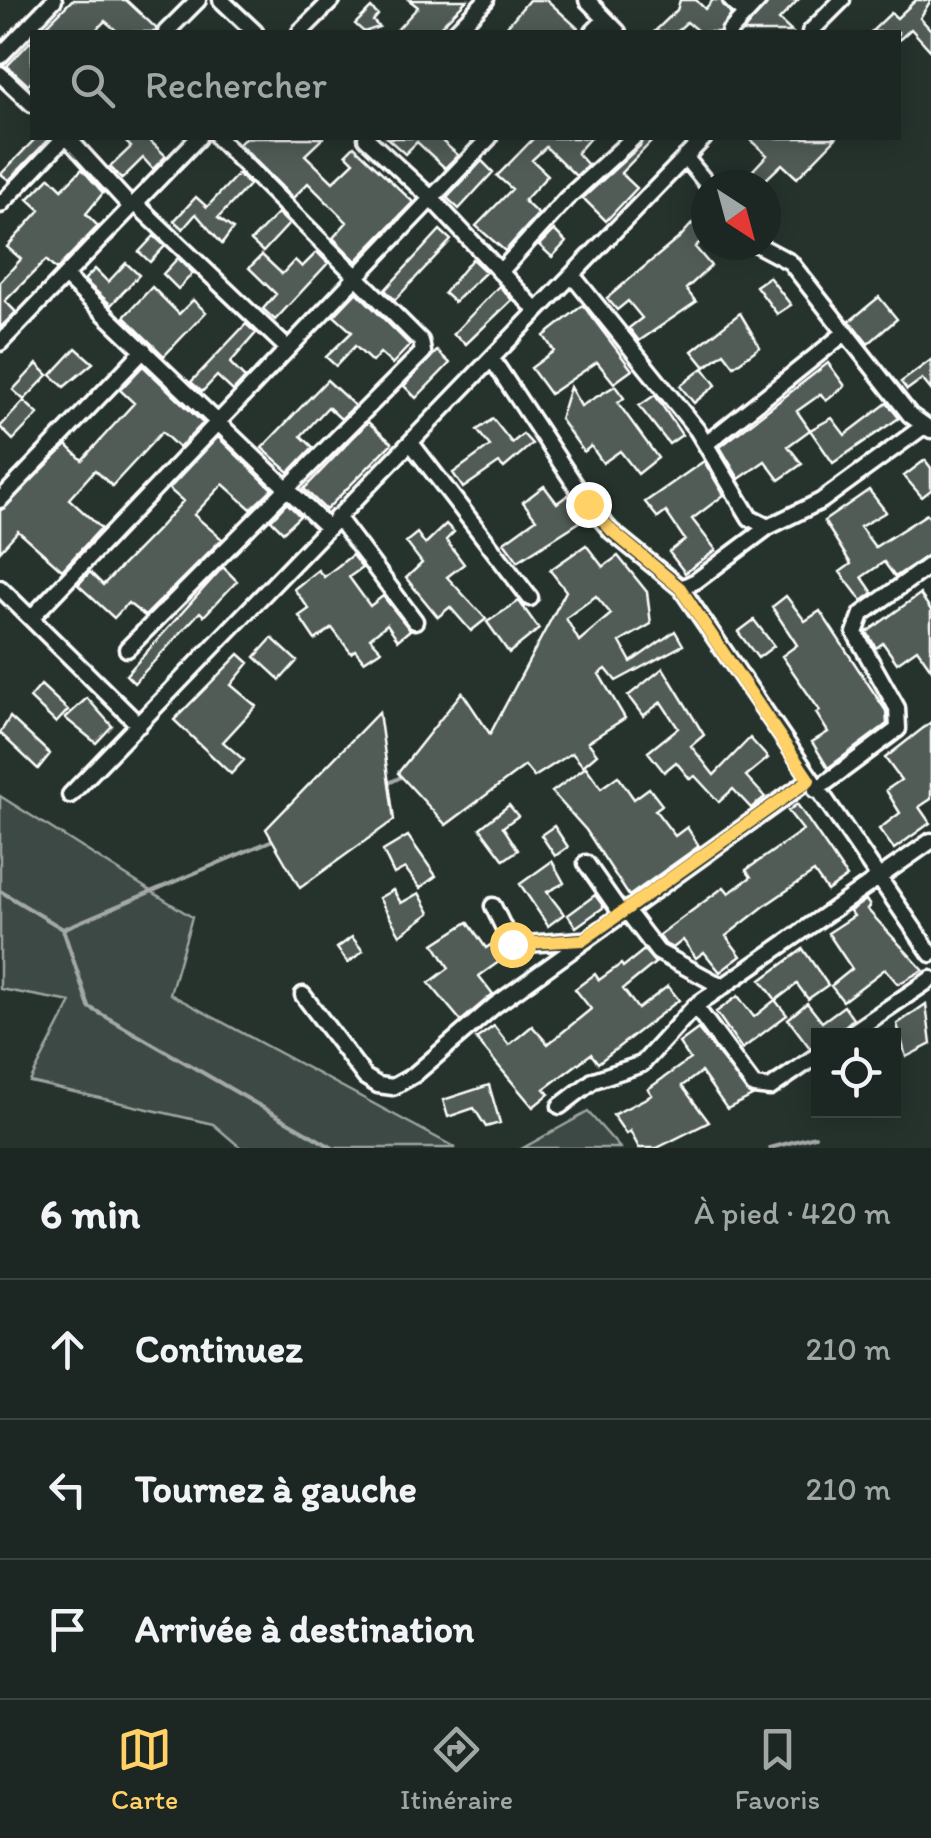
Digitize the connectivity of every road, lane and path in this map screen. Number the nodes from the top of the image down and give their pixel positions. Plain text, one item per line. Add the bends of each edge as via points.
1 (54, 0) edge
2 (198, 0) edge
3 (222, 0) edge
4 (332, 0) edge
5 (486, 0) edge
6 (586, 0) edge
7 (731, 0) edge
8 (759, 0) edge
9 (842, 0) edge
10 (745, 14) junction
11 (605, 20) junction
12 (168, 30) edge
13 (253, 30) edge
14 (302, 30) edge
15 (457, 30) edge
16 (595, 30) edge
17 (616, 30) edge
18 (730, 30) edge
19 (812, 30) edge
20 (0, 56) edge
21 (0, 74) edge
22 (30, 102) edge
23 (64, 140) edge
24 (68, 140) edge
25 (196, 140) edge
26 (220, 140) edge
27 (368, 140) edge
28 (487, 140) edge
29 (631, 140) edge
30 (702, 140) edge
31 (685, 157) junction
32 (696, 170) edge
33 (430, 197) junction
34 (0, 205) edge
35 (133, 205) junction
36 (781, 257) edge
37 (500, 272) junction
38 (572, 274) junction
39 (65, 276) junction
40 (355, 276) junction
41 (537, 311) junction
42 (846, 332) junction
43 (0, 343) edge
44 (286, 348) junction
45 (144, 350) junction
46 (492, 359) junction
47 (218, 421) junction
48 (927, 428) edge
49 (411, 443) junction
50 (706, 444) junction
51 (288, 489) junction
52 (0, 500) edge
53 (332, 522) junction
54 (768, 527) junction
55 (929, 570) edge
56 (0, 588) edge
57 (680, 588) junction
58 (530, 598) dead end
59 (32, 618) junction
60 (414, 620) dead end
61 (127, 649) dead end
62 (139, 725) junction
63 (812, 785) junction
64 (70, 795) dead end
65 (931, 842) edge
66 (586, 863) dead end
67 (875, 877) junction
68 (493, 906) dead end
69 (624, 911) junction
70 (583, 940) junction
71 (931, 954) edge
72 (931, 979) edge
73 (721, 986) junction
74 (303, 995) dead end
75 (695, 1006) junction
76 (859, 1028) edge
77 (811, 1059) edge
78 (560, 1106) dead end

1 - 20 street
2 - 12 street
3 - 13 street
4 - 14 street
5 - 15 street
6 - 11 street
7 - 10 street
8 - 10 street
9 - 19 street
10 - 18 street
11 - 16 street
11 - 17 street
21 - 22 street
23 - 34 street
24 - 35 street
25 - 35 street
26 - 40 street
27 - 33 street
28 - 33 street
29 - 37 street
30 - 31 street
31 - 32 street
31 - 38 street
33 - 37 street
33 - 40 street
35 - 39 street
35 - 44 street
36 - 42 street
37 - 41 street
38 - 41 street
38 - 50 street
39 - 43 street
39 - 45 street
40 - 44 street
40 - 51 street via 421,340 422,352
41 - 46 street
42 - 48 street
42 - 50 street
44 - 47 street
45 - 47 street
45 - 52 street
46 - 49 street
46 - 57 street via 588,504
47 - 51 street
47 - 59 street
48 - 54 street via 822,501
49 - 53 street
49 - 58 street
50 - 54 street via 750,518
51 - 53 street
51 - 61 street
53 - 60 street
53 - 62 street
54 - 57 street
55 - 63 street via 862,614 854,633 898,708 898,729
56 - 59 street
57 - 63 street
59 - 62 street
62 - 64 street
63 - 67 street
63 - 69 street
65 - 67 street
66 - 69 street
67 - 71 street
67 - 73 street
68 - 70 street via 512,944
69 - 70 street
69 - 73 street via 658,952
70 - 74 street via 393,1087 365,1077
72 - 76 street
73 - 75 street
75 - 77 street via 754,1086 761,1089
75 - 78 street via 642,1064 594,1080

